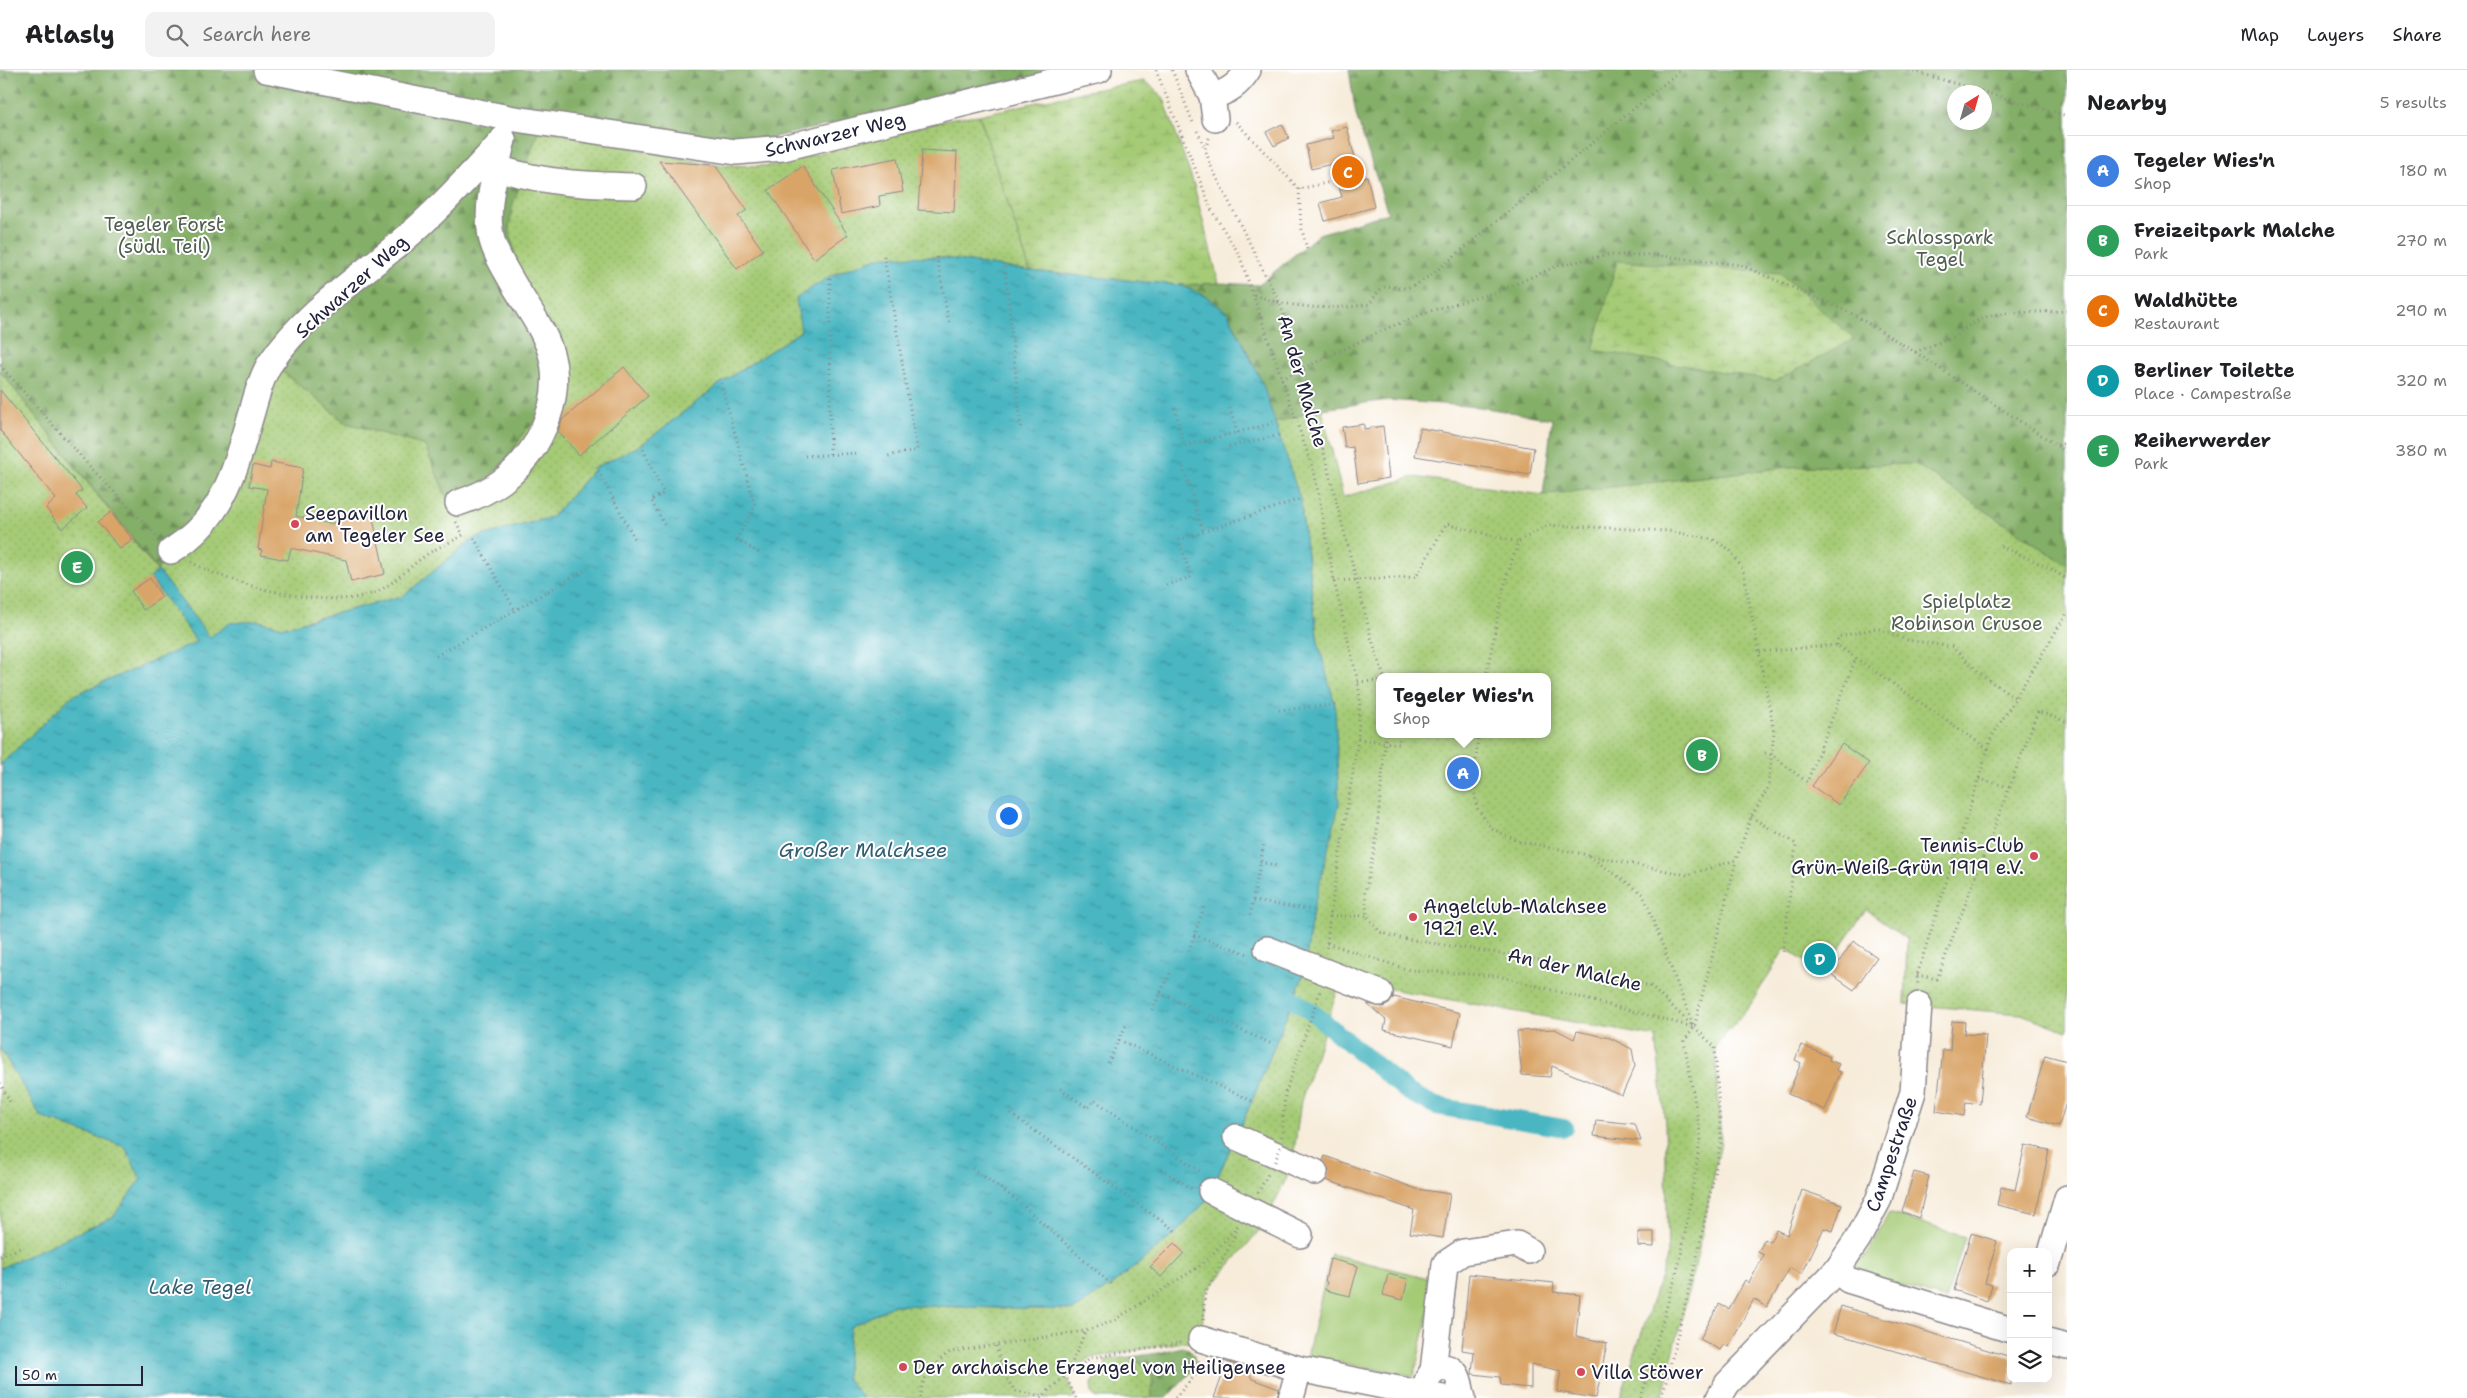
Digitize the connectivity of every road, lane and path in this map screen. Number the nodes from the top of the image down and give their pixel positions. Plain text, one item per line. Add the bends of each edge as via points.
1 (266, 70) edge
2 (1099, 70) edge
3 (1156, 70) edge
4 (1172, 70) edge
5 (1198, 70) edge
6 (1248, 70) edge
7 (1681, 70) edge
8 (1909, 70) edge
9 (1220, 111) junction
10 (2067, 116) edge
11 (520, 123) junction
12 (1205, 149) junction
13 (497, 168) junction
14 (1331, 182) dead end
15 (634, 186) dead end
16 (1299, 189) junction
17 (1307, 250) dead end
18 (884, 256) dead end
19 (937, 257) dead end
20 (1005, 267) dead end
21 (830, 275) dead end
22 (1254, 295) junction
23 (1280, 304) junction
24 (2067, 311) edge
25 (950, 324) dead end
26 (1915, 352) junction
27 (0, 365) edge
28 (1303, 368) junction
29 (1281, 379) junction
30 (721, 383) dead end
31 (1175, 408) dead end
32 (1230, 408) dead end
33 (1274, 423) dead end
34 (1021, 429) dead end
35 (1237, 433) junction
36 (1279, 435) dead end
37 (2067, 443) edge
38 (641, 445) dead end
39 (2057, 445) junction
40 (1229, 447) dead end
41 (2067, 452) edge
42 (859, 453) dead end
43 (830, 454) junction
44 (805, 456) dead end
45 (888, 456) dead end
46 (596, 467) dead end
47 (1183, 467) dead end
48 (1300, 499) dead end
49 (458, 503) dead end
50 (665, 526) dead end
51 (1203, 531) junction
52 (463, 536) dead end
53 (474, 538) dead end
54 (636, 541) dead end
55 (1518, 542) junction
56 (2001, 546) dead end
57 (172, 551) junction
58 (762, 555) dead end
59 (592, 566) dead end
60 (2067, 579) edge
61 (1357, 580) junction
62 (1334, 581) junction
63 (1166, 585) dead end
64 (515, 610) junction
65 (2067, 613) edge
66 (1837, 644) junction
67 (1760, 652) junction
68 (436, 656) dead end
69 (1856, 658) junction
70 (1383, 673) edge
71 (1487, 673) edge
72 (1376, 681) edge
73 (1358, 682) junction
74 (2016, 698) junction
75 (1335, 705) dead end
76 (1279, 710) dead end
77 (2067, 722) edge
78 (1398, 738) edge
79 (1478, 738) edge
80 (1358, 739) junction
81 (1386, 741) junction
82 (1988, 749) junction
83 (1765, 752) dead end
84 (1772, 755) junction
85 (1979, 779) junction
86 (2009, 787) junction
87 (1751, 817) junction
88 (1264, 844) dead end
89 (1586, 855) junction
90 (1736, 860) junction
91 (1260, 862) junction
92 (1278, 866) dead end
93 (1253, 901) junction
94 (1204, 907) dead end
95 (1313, 910) dead end
96 (1250, 915) dead end
97 (1330, 916) junction
98 (1367, 916) junction
99 (1267, 949) dead end
100 (1188, 951) dead end
101 (1783, 952) dead end
102 (1171, 970) dead end
103 (1917, 975) junction
104 (1160, 993) junction
105 (1380, 993) dead end
106 (1316, 1003) dead end
107 (1919, 1005) joint
108 (1152, 1010) dead end
109 (1127, 1023) dead end
110 (1694, 1028) junction
111 (1119, 1040) junction
112 (1274, 1045) dead end
113 (1108, 1063) dead end
114 (0, 1083) edge
115 (1060, 1088) dead end
116 (1252, 1101) dead end
117 (11, 1104) dead end
118 (1011, 1114) dead end
119 (1236, 1137) dead end
120 (972, 1168) dead end
121 (1161, 1169) dead end
122 (1315, 1172) dead end
123 (1206, 1187) junction
124 (2067, 1198) edge
125 (1249, 1211) junction
126 (1176, 1232) dead end
127 (1300, 1235) dead end
128 (20, 1248) dead end
129 (2052, 1249) edge
130 (1529, 1251) dead end
131 (0, 1256) edge
132 (1837, 1270) junction
133 (1112, 1285) dead end
134 (2007, 1329) edge
135 (1085, 1331) junction
136 (1202, 1339) junction
137 (2052, 1343) edge
138 (996, 1346) junction
139 (2067, 1348) edge
140 (1299, 1369) junction
141 (1433, 1371) junction
142 (1066, 1377) junction
143 (1436, 1396) edge
144 (1042, 1397) edge
145 (921, 1398) edge
146 (1076, 1398) edge
147 (1176, 1398) edge
148 (1292, 1398) edge
149 (1463, 1398) edge
150 (1641, 1398) edge
151 (1662, 1398) edge
152 (1719, 1398) edge

1 - 11 street, Schwarzer Weg
2 - 11 street, Schwarzer Weg via 763,151 736,152
3 - 22 path via 1212,211 1239,254
4 - 12 path, An der Malche
5 - 9 street
6 - 9 street via 1237,85 1221,94
7 - 23 path via 1412,287 1386,285 1377,291 1370,304 1343,309
8 - 10 path
9 - 12 path
9 - 16 path
11 - 13 street
11 - 57 street, Schwarzer Weg via 446,200 320,308 280,352 259,387 233,478 222,500 191,537
12 - 23 path, An der Malche
13 - 15 street via 528,178 578,185
13 - 49 street via 490,230 505,269 552,350 556,376 547,421 522,465 485,494
14 - 16 path
16 - 17 path via 1301,226
18 - 45 path via 917,450
19 - 25 path
20 - 34 path
21 - 43 path
22 - 23 path
22 - 29 path
23 - 28 path, An der Malche
24 - 26 path via 1988,316 1954,337
26 - 28 path via 1852,313 1741,264 1654,255 1607,255 1557,266 1500,292 1433,310
26 - 39 path
27 - 57 path via 92,469
28 - 29 path
28 - 61 path, An der Malche
29 - 62 path via 1315,475
30 - 58 path via 755,506 737,539
31 - 35 path via 1184,446
32 - 35 path
33 - 35 path
36 - 40 path
37 - 39 path
38 - 50 path via 664,493 651,500
39 - 41 path
42 - 43 path
43 - 44 path
46 - 54 path
47 - 51 path
48 - 51 path
51 - 63 path via 1179,540 1191,577
52 - 57 path via 429,553 391,584 372,594 348,597 310,598 263,590 199,567
53 - 64 path
55 - 61 path via 1446,524 1416,577
55 - 67 path via 1548,525 1670,531 1712,539 1730,550 1743,570
55 - 71 path via 1504,586
56 - 60 path
59 - 64 path
61 - 62 path
61 - 70 path, An der Malche
62 - 73 path
64 - 68 path
65 - 74 path
66 - 67 path
66 - 69 path
66 - 74 path via 1838,637 1877,628 1907,640 1952,647 1987,679
67 - 84 path via 1774,731
69 - 82 path
69 - 84 path via 1807,782
72 - 73 path
73 - 80 path
74 - 82 path via 1990,740
75 - 76 path
77 - 86 path via 2038,711
78 - 81 path via 1399,744
79 - 89 path via 1474,787 1477,808 1491,828 1518,841
80 - 81 path
80 - 97 path
81 - 98 path via 1376,840 1365,893
82 - 85 path
83 - 84 path
84 - 87 path via 1768,788
85 - 86 path
85 - 103 path
86 - 103 path via 1936,979
87 - 90 path
87 - 101 path via 1796,844
88 - 91 path
89 - 90 path via 1687,875
89 - 110 path via 1643,894
90 - 110 path
91 - 92 path
91 - 93 path
93 - 95 path
93 - 96 path
94 - 100 path
97 - 98 path
97 - 110 path via 1327,943 1408,970 1498,976
98 - 110 path, An der Malche via 1380,932 1400,938 1547,960 1650,986
99 - 105 street
102 - 104 path
103 - 107 path
104 - 108 path
104 - 112 path
106 - 125 path, bridge via 1285,1094 1281,1145
107 - 132 street, Campestraße via 1913,1092 1899,1141 1878,1201
109 - 111 path
110 - 150 path via 1684,1041 1701,1138 1681,1256
110 - 151 path, An der Malche via 1715,1047 1721,1142
111 - 113 path
111 - 116 path
114 - 117 path
115 - 123 path via 1088,1108 1094,1100
118 - 126 path
119 - 122 street
120 - 133 path via 1018,1202
121 - 123 path
123 - 125 street
124 - 129 street
125 - 127 street
125 - 135 path via 1234,1233 1202,1264 1113,1321
125 - 136 path via 1205,1294
128 - 131 path
130 - 141 street via 1517,1244 1463,1252 1445,1264
132 - 134 street via 1848,1280
132 - 152 street, Campestraße via 1727,1384
135 - 138 path
135 - 142 path
136 - 140 street
136 - 142 path via 1090,1358
136 - 147 path via 1197,1373
137 - 139 street
138 - 144 path via 1005,1376 1014,1391
138 - 145 path via 950,1352 932,1366
140 - 143 street
140 - 148 street
141 - 143 street via 1426,1385
141 - 149 street via 1443,1367 1453,1371 1459,1379
142 - 144 path
142 - 146 path

